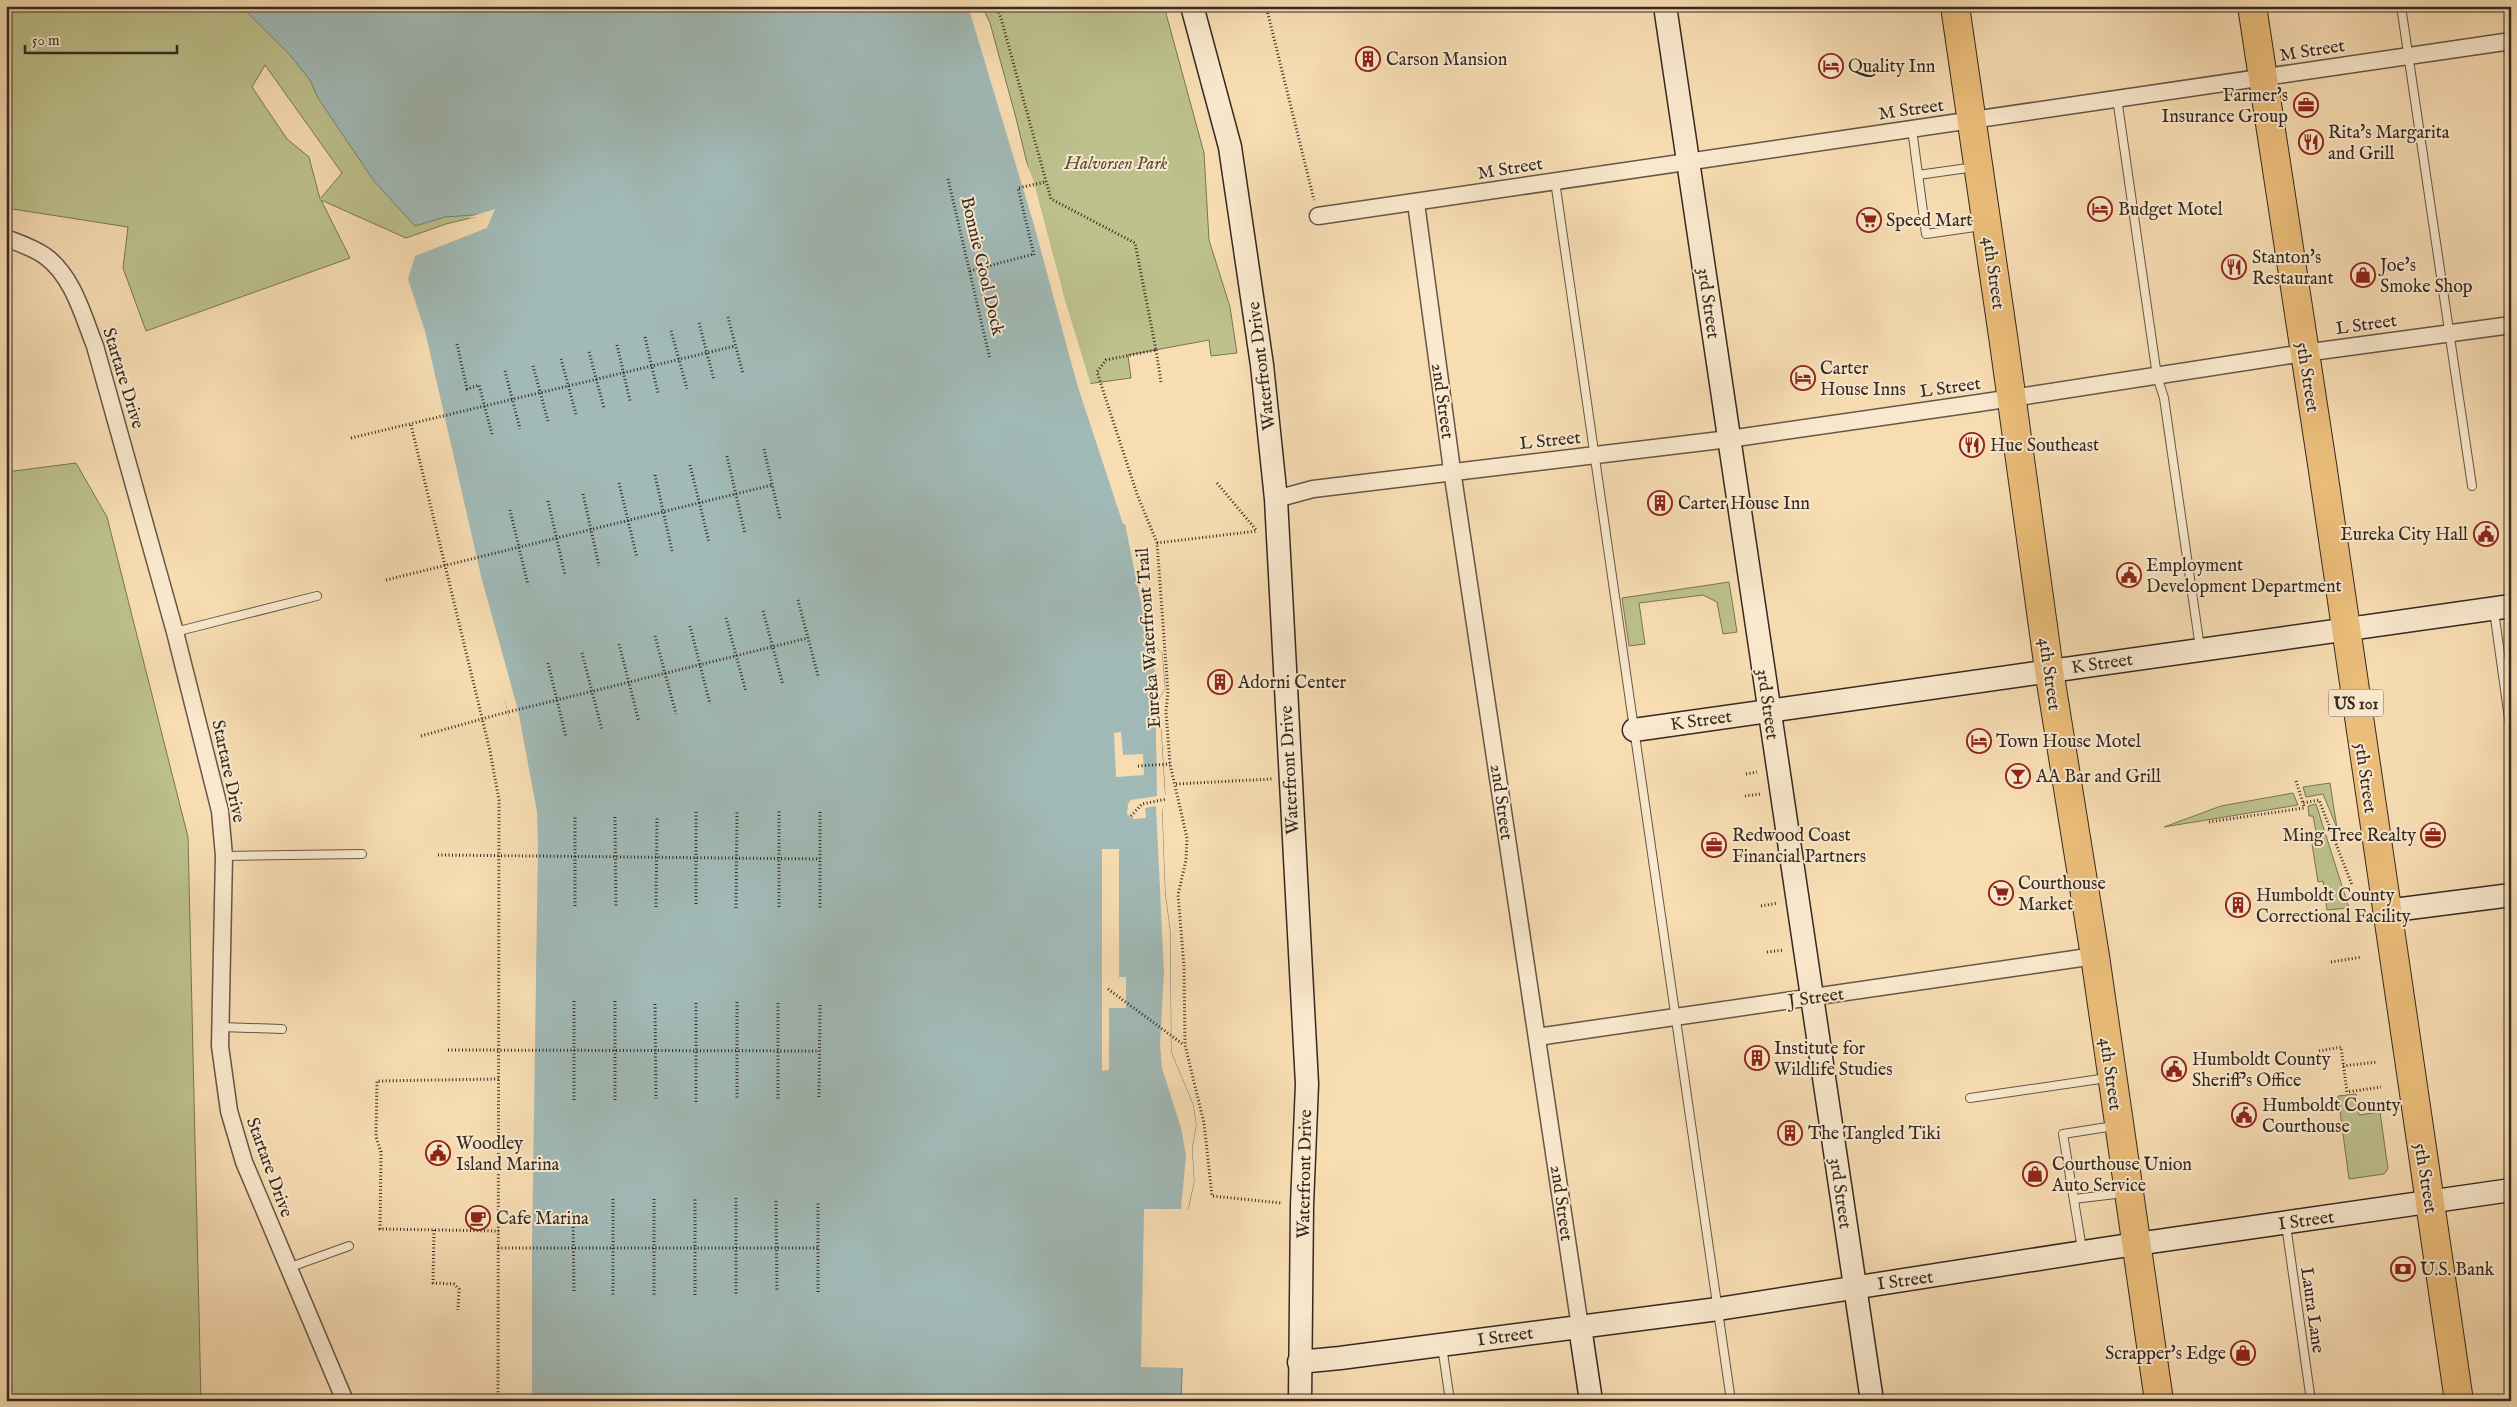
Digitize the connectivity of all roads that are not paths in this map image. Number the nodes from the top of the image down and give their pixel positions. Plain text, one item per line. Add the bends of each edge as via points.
1 (1192, 6) edge
2 (1665, 6) edge
3 (1955, 6) edge
4 (2252, 6) edge
5 (2401, 6) edge
6 (2511, 41) edge
7 (2408, 56) junction
8 (2264, 77) junction
9 (2117, 98) junction
10 (1972, 120) junction
11 (1912, 129) junction
12 (1688, 162) junction
13 (1979, 166) junction
14 (1918, 175) junction
15 (1554, 181) junction
16 (1416, 203) junction
17 (1318, 216) road end
18 (1988, 225) junction
19 (6, 238) edge
20 (2511, 325) edge
21 (2448, 333) junction
22 (2304, 353) junction
23 (2157, 376) junction
24 (2012, 398) junction
25 (1729, 439) junction
26 (1593, 456) junction
27 (1452, 470) junction
28 (2472, 486) dead end
29 (1276, 499) junction
30 (317, 596) dead end
31 (2502, 607) edge
32 (2345, 628) junction
33 (176, 632) junction
34 (2200, 648) junction
35 (2049, 670) junction
36 (1769, 710) junction
37 (1634, 730) junction
38 (2511, 733) edge
39 (362, 854) dead end
40 (224, 856) junction
41 (2511, 895) edge
42 (2386, 911) junction
43 (2095, 956) junction
44 (1812, 997) junction
45 (1675, 1017) junction
46 (221, 1027) junction
47 (282, 1029) dead end
48 (1537, 1037) junction
49 (2112, 1078) junction
50 (1970, 1098) dead end
51 (2119, 1126) junction
52 (2511, 1190) edge
53 (2128, 1193) junction
54 (2074, 1200) junction
55 (2429, 1202) junction
56 (2286, 1223) junction
57 (2136, 1244) junction
58 (349, 1246) dead end
59 (2082, 1253) junction
60 (288, 1268) junction
61 (1855, 1287) junction
62 (1718, 1309) junction
63 (1580, 1327) junction
64 (1441, 1345) junction
65 (1299, 1362) junction
66 (345, 1401) edge
67 (1300, 1401) edge
68 (1450, 1401) edge
69 (1591, 1401) edge
70 (1731, 1401) edge
71 (1872, 1401) edge
72 (2159, 1401) edge
73 (2311, 1401) edge
74 (2459, 1401) edge

1 - 29 street, Waterfront Drive via 1230,147 1262,364
2 - 12 street, 3rd Street
3 - 10 highway, 4th Street
4 - 8 highway, 5th Street / US 101
5 - 7 lane
6 - 7 street, M Street
7 - 8 street, M Street
7 - 21 lane
8 - 9 street, M Street
8 - 22 highway, 5th Street / US 101
9 - 10 street, M Street
9 - 23 lane
10 - 11 street, M Street
10 - 13 highway, 4th Street
11 - 12 street, M Street
11 - 14 lane
12 - 15 street, M Street
12 - 25 street, 3rd Street
13 - 14 lane
13 - 18 highway, 4th Street
14 - 18 lane via 1926,234
15 - 16 street, M Street
15 - 26 lane
16 - 17 street, M Street
16 - 27 street, 2nd Street
18 - 24 highway, 4th Street
19 - 33 street, Startare Drive via 46,256 62,274 79,303 95,346
20 - 21 street, L Street
21 - 22 street, L Street
21 - 28 lane
22 - 23 street, L Street
22 - 32 highway, 5th Street / US 101
23 - 24 street, L Street
23 - 34 lane via 2164,398
24 - 25 street, L Street
24 - 35 highway, 4th Street
25 - 26 street, L Street
25 - 36 street, 3rd Street
26 - 27 street, L Street
26 - 37 lane
27 - 29 street, L Street via 1314,489
27 - 48 street, 2nd Street
29 - 65 street, Waterfront Drive via 1307,1084
30 - 33 lane
31 - 32 street, K Street
31 - 38 lane
32 - 34 street, K Street
32 - 42 highway, 5th Street / US 101
33 - 40 street, Startare Drive via 220,811
34 - 35 street, K Street
35 - 36 street, K Street
35 - 43 highway, 4th Street
36 - 37 street, K Street
36 - 44 street, 3rd Street
37 - 45 lane
39 - 40 lane
40 - 46 street, Startare Drive
41 - 42 street
42 - 55 highway, 5th Street / US 101
43 - 44 street, J Street
43 - 49 highway, 4th Street
44 - 45 street, J Street
44 - 61 street, 3rd Street
45 - 48 street, J Street
45 - 62 lane
46 - 47 lane
46 - 60 street, Startare Drive via 222,1068 229,1111 244,1162
48 - 63 street, 2nd Street
49 - 50 lane
49 - 51 highway, 4th Street
51 - 53 highway, 4th Street
51 - 54 lane via 2063,1134
52 - 55 street, I Street
53 - 54 lane
53 - 57 highway, 4th Street
54 - 59 lane
55 - 56 street, I Street
55 - 74 highway, 5th Street / US 101
56 - 57 street, I Street
56 - 73 lane, Laura Lane
57 - 59 street, I Street
57 - 72 highway, 4th Street
58 - 60 lane
59 - 61 street, I Street
60 - 66 street, Startare Drive
61 - 62 street, I Street
61 - 71 street, 3rd Street
62 - 63 street, I Street
62 - 70 lane
63 - 64 street, I Street
63 - 69 street, 2nd Street
64 - 65 street, I Street
64 - 68 lane
65 - 67 street, Waterfront Drive

